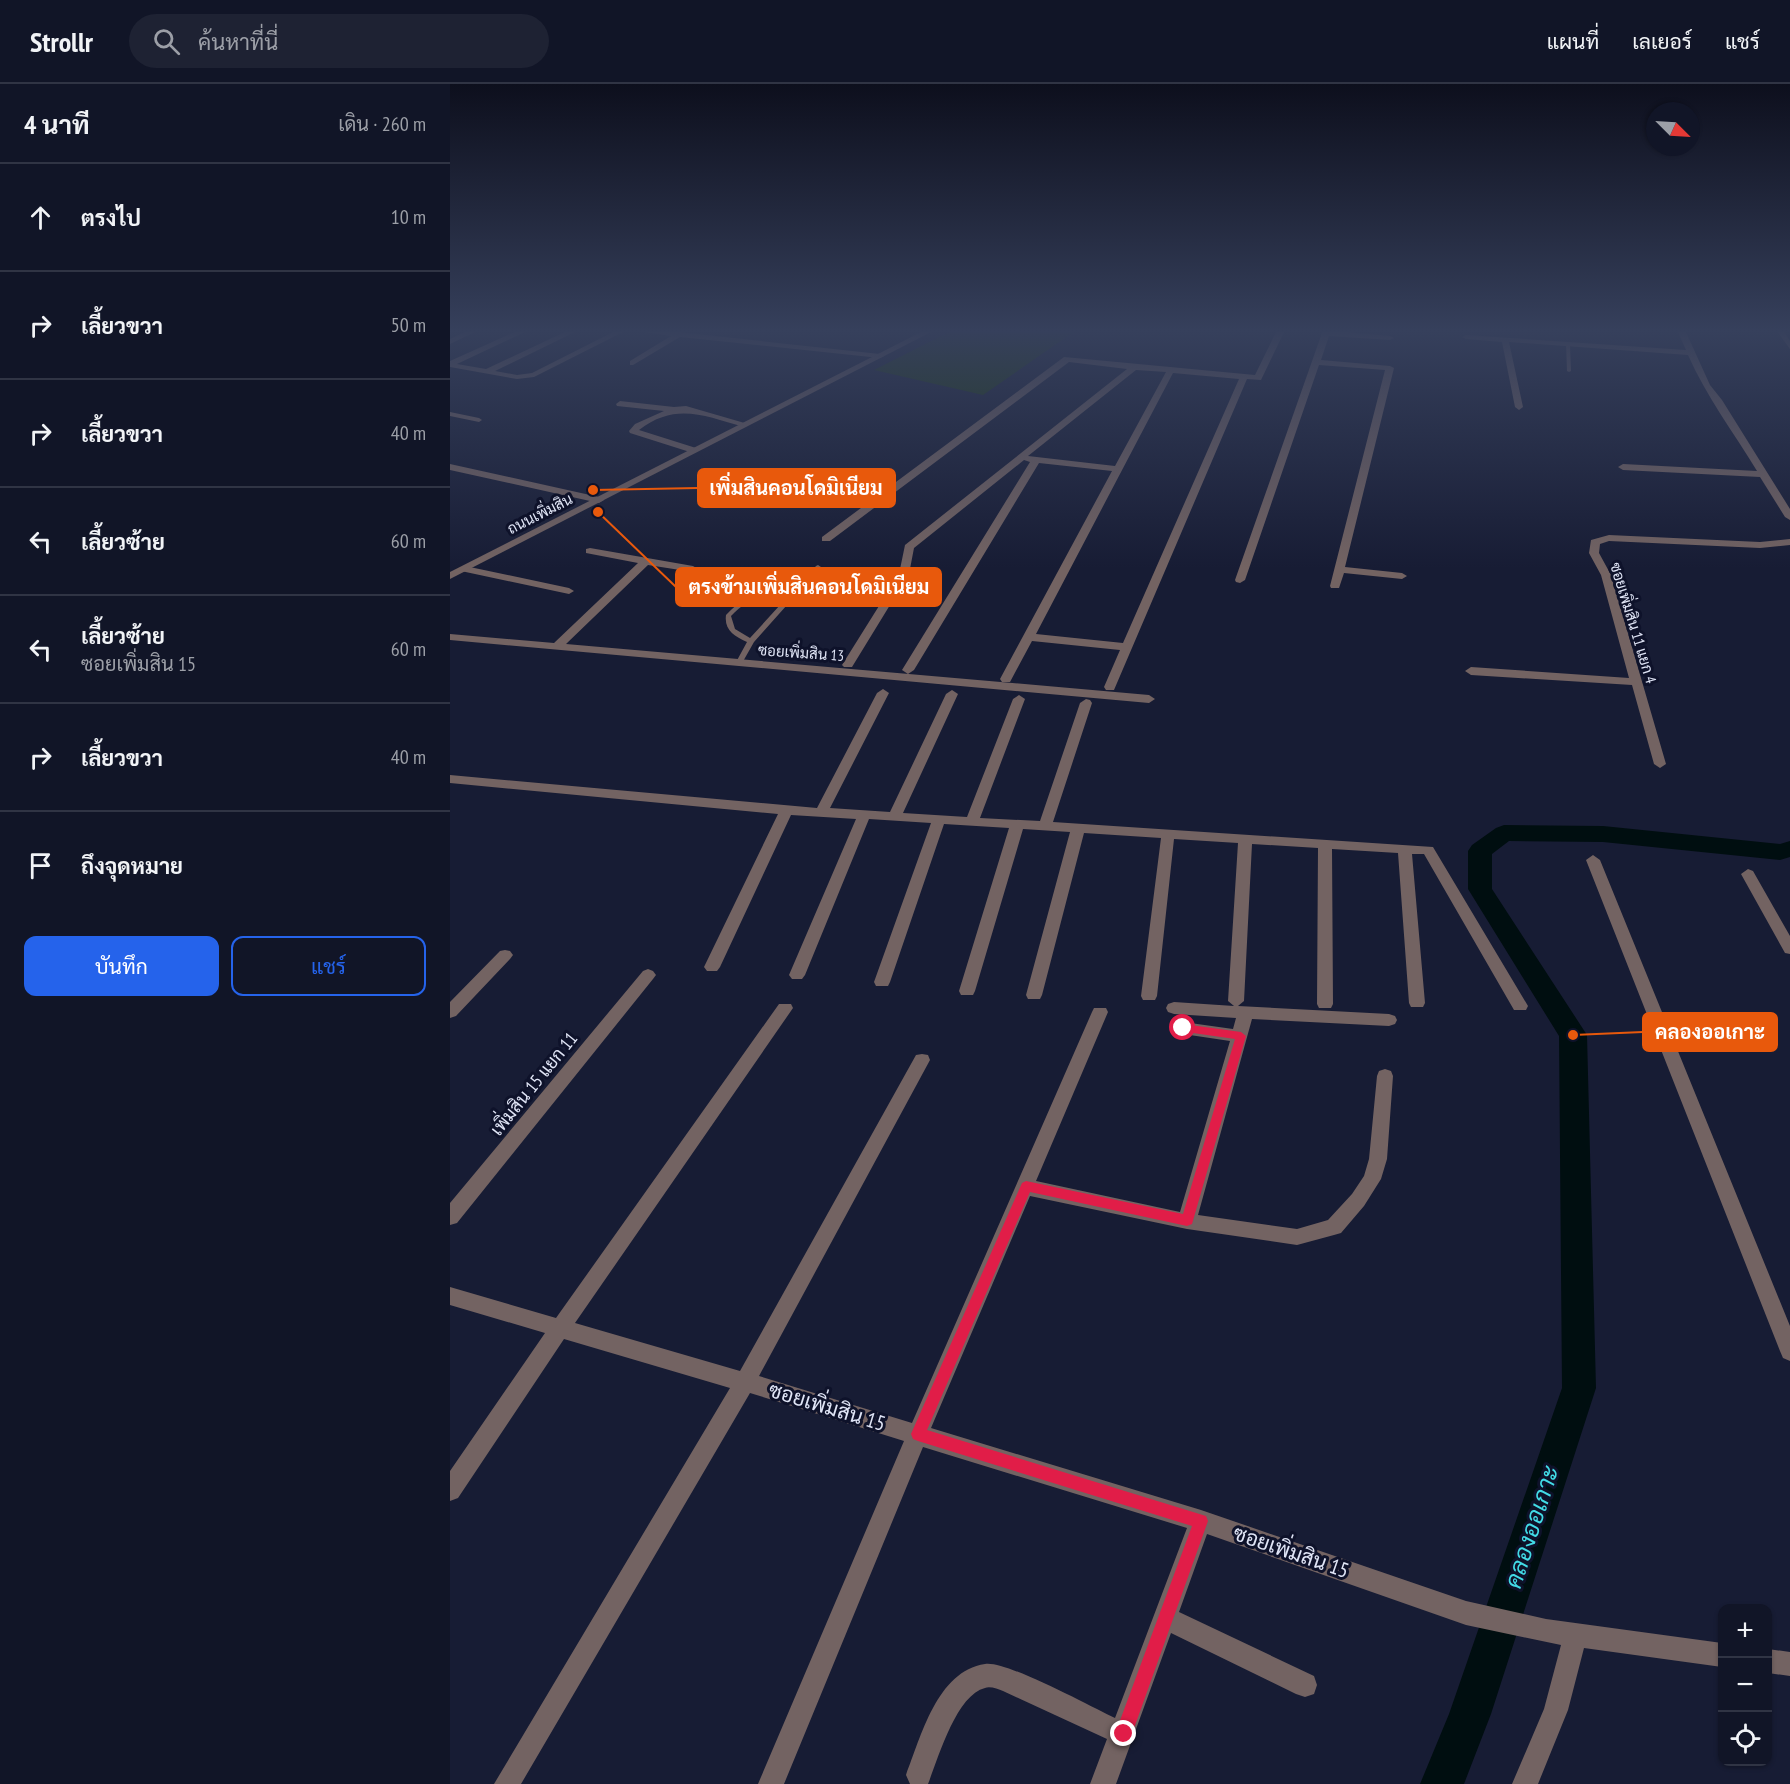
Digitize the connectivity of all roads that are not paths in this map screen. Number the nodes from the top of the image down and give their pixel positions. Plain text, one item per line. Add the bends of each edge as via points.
1 (668, 409) edge
2 (773, 409) edge
3 (1000, 409) edge
4 (1081, 409) edge
5 (1150, 409) edge
6 (1230, 409) edge
7 (1299, 409) edge
8 (1380, 409) edge
9 (1724, 409) edge
10 (674, 410) junction
11 (450, 414) edge
12 (479, 420) dead end
13 (744, 424) junction
14 (693, 450) junction
15 (1019, 458) junction
16 (1036, 460) junction
17 (450, 466) edge
18 (1623, 467) dead end
19 (1118, 469) junction
20 (1763, 474) junction
21 (599, 500) junction
22 (1790, 517) edge
23 (826, 539) dead end
24 (1790, 542) edge
25 (590, 551) dead end
26 (646, 561) junction
27 (818, 567) dead end
28 (465, 569) junction
29 (693, 569) dead end
30 (1339, 569) junction
31 (450, 576) edge
32 (1402, 576) dead end
33 (1240, 580) dead end
34 (1335, 586) dead end
35 (569, 591) dead end
36 (796, 591) junction
37 (450, 637) edge
38 (1028, 637) junction
39 (751, 641) junction
40 (1128, 646) junction
41 (556, 647) junction
42 (739, 664) junction
43 (848, 665) dead end
44 (908, 670) dead end
45 (1471, 671) dead end
46 (1006, 679) dead end
47 (1636, 682) junction
48 (1110, 687) dead end
49 (883, 693) dead end
50 (952, 694) dead end
51 (1019, 699) dead end
52 (1149, 699) dead end
53 (1086, 703) dead end
54 (1660, 764) dead end
55 (450, 779) edge
56 (786, 810) junction
57 (821, 812) junction
58 (864, 815) junction
59 (894, 817) junction
60 (939, 820) junction
61 (972, 822) junction
62 (1017, 825) junction
63 (1045, 826) junction
64 (1078, 829) junction
65 (1168, 834) junction
66 (1245, 839) junction
67 (1325, 844) junction
68 (1405, 850) junction
69 (1593, 860) dead end
70 (1748, 874) dead end
71 (1790, 949) edge
72 (505, 954) dead end
73 (712, 967) dead end
74 (648, 975) dead end
75 (797, 975) dead end
76 (882, 982) dead end
77 (968, 991) dead end
78 (1034, 995) dead end
79 (1149, 996) dead end
80 (1417, 1003) dead end
81 (1325, 1004) dead end
82 (1520, 1006) dead end
83 (1241, 1007) junction
84 (785, 1008) dead end
85 (1174, 1008) dead end
86 (450, 1012) edge
87 (1100, 1012) dead end
88 (1389, 1020) dead end
89 (1183, 1028) dead end
90 (1241, 1036) junction
91 (922, 1060) dead end
92 (1385, 1076) dead end
93 (1026, 1186) junction
94 (450, 1217) edge
95 (1187, 1221) junction
96 (450, 1296) edge
97 (560, 1328) junction
98 (1790, 1351) edge
99 (746, 1382) junction
100 (918, 1434) junction
101 (450, 1490) edge
102 (1201, 1521) junction
103 (1166, 1618) junction
104 (1575, 1635) junction
105 (1718, 1654) edge
106 (1772, 1662) edge
107 (1790, 1664) edge
108 (1305, 1685) dead end
109 (1124, 1734) junction
110 (919, 1775) dead end
111 (507, 1784) edge
112 (771, 1784) edge
113 (1103, 1784) edge
114 (1525, 1784) edge

1 - 10 street
2 - 13 street, ถนนเพิ่มสิน
3 - 23 street
4 - 15 street
5 - 19 street
6 - 40 street
7 - 33 street
8 - 30 street
9 - 20 street
10 - 13 street via 695,410
10 - 14 street via 633,431
11 - 12 lane
13 - 14 street, ถนนเพิ่มสิน
14 - 21 street, ถนนเพิ่มสิน
15 - 16 street
15 - 43 street via 909,547 904,574
16 - 19 street
16 - 44 street
17 - 21 street
18 - 20 street
19 - 38 street
20 - 22 street
21 - 28 street, ถนนเพิ่มสิน
24 - 47 street, ซอยเพิ่มสิน 11 แยก 4 via 1760,545 1609,538 1595,542 1594,553 1606,575
25 - 26 street
26 - 29 street
26 - 41 street
27 - 36 lane
28 - 31 street, ถนนเพิ่มสิน
28 - 35 street
30 - 32 street
30 - 34 street
36 - 39 lane
36 - 39 lane via 765,590 739,604 728,616 733,633
37 - 41 street, ซอยเพิ่มสิน 13
38 - 40 street
38 - 46 street
39 - 42 lane
40 - 48 street
41 - 42 street, ซอยเพิ่มสิน 13
42 - 52 street, ซอยเพิ่มสิน 13
45 - 47 street
47 - 54 street, ซอยเพิ่มสิน 11 แยก 4
49 - 57 street
50 - 59 street
51 - 61 street
53 - 63 street
55 - 56 street
56 - 57 street
56 - 73 street
57 - 58 street
58 - 59 street
58 - 75 street
59 - 60 street
60 - 61 street
60 - 76 street
61 - 62 street
62 - 63 street
62 - 77 street
63 - 64 street
64 - 65 street
64 - 78 street
65 - 66 street
65 - 79 street
66 - 67 street
66 - 83 street
67 - 68 street
67 - 81 street
68 - 80 street
68 - 82 street via 1428,850
69 - 98 street
70 - 71 street
72 - 86 street
74 - 94 street, เพิ่มสิน 15 แยก 11
83 - 85 street
83 - 88 street
83 - 90 street
84 - 97 street
87 - 93 street
89 - 90 street
90 - 95 street
91 - 99 street
92 - 95 street via 1375,1169 1358,1200 1334,1227 1297,1237
93 - 95 street
93 - 100 street
96 - 97 street, ซอยเพิ่มสิน 15
97 - 99 street, ซอยเพิ่มสิน 15
97 - 101 street
99 - 100 street, ซอยเพิ่มสิน 15
99 - 111 street
100 - 102 street, ซอยเพิ่มสิน 15
100 - 112 street
102 - 103 street
102 - 104 street, ซอยเพิ่มสิน 15 via 1466,1613
103 - 108 street
103 - 109 street
104 - 105 street, ซอยเพิ่มสิน 15
104 - 114 street via 1556,1710
106 - 107 street
109 - 110 street via 1005,1679 985,1675 965,1685 945,1711
109 - 113 street

